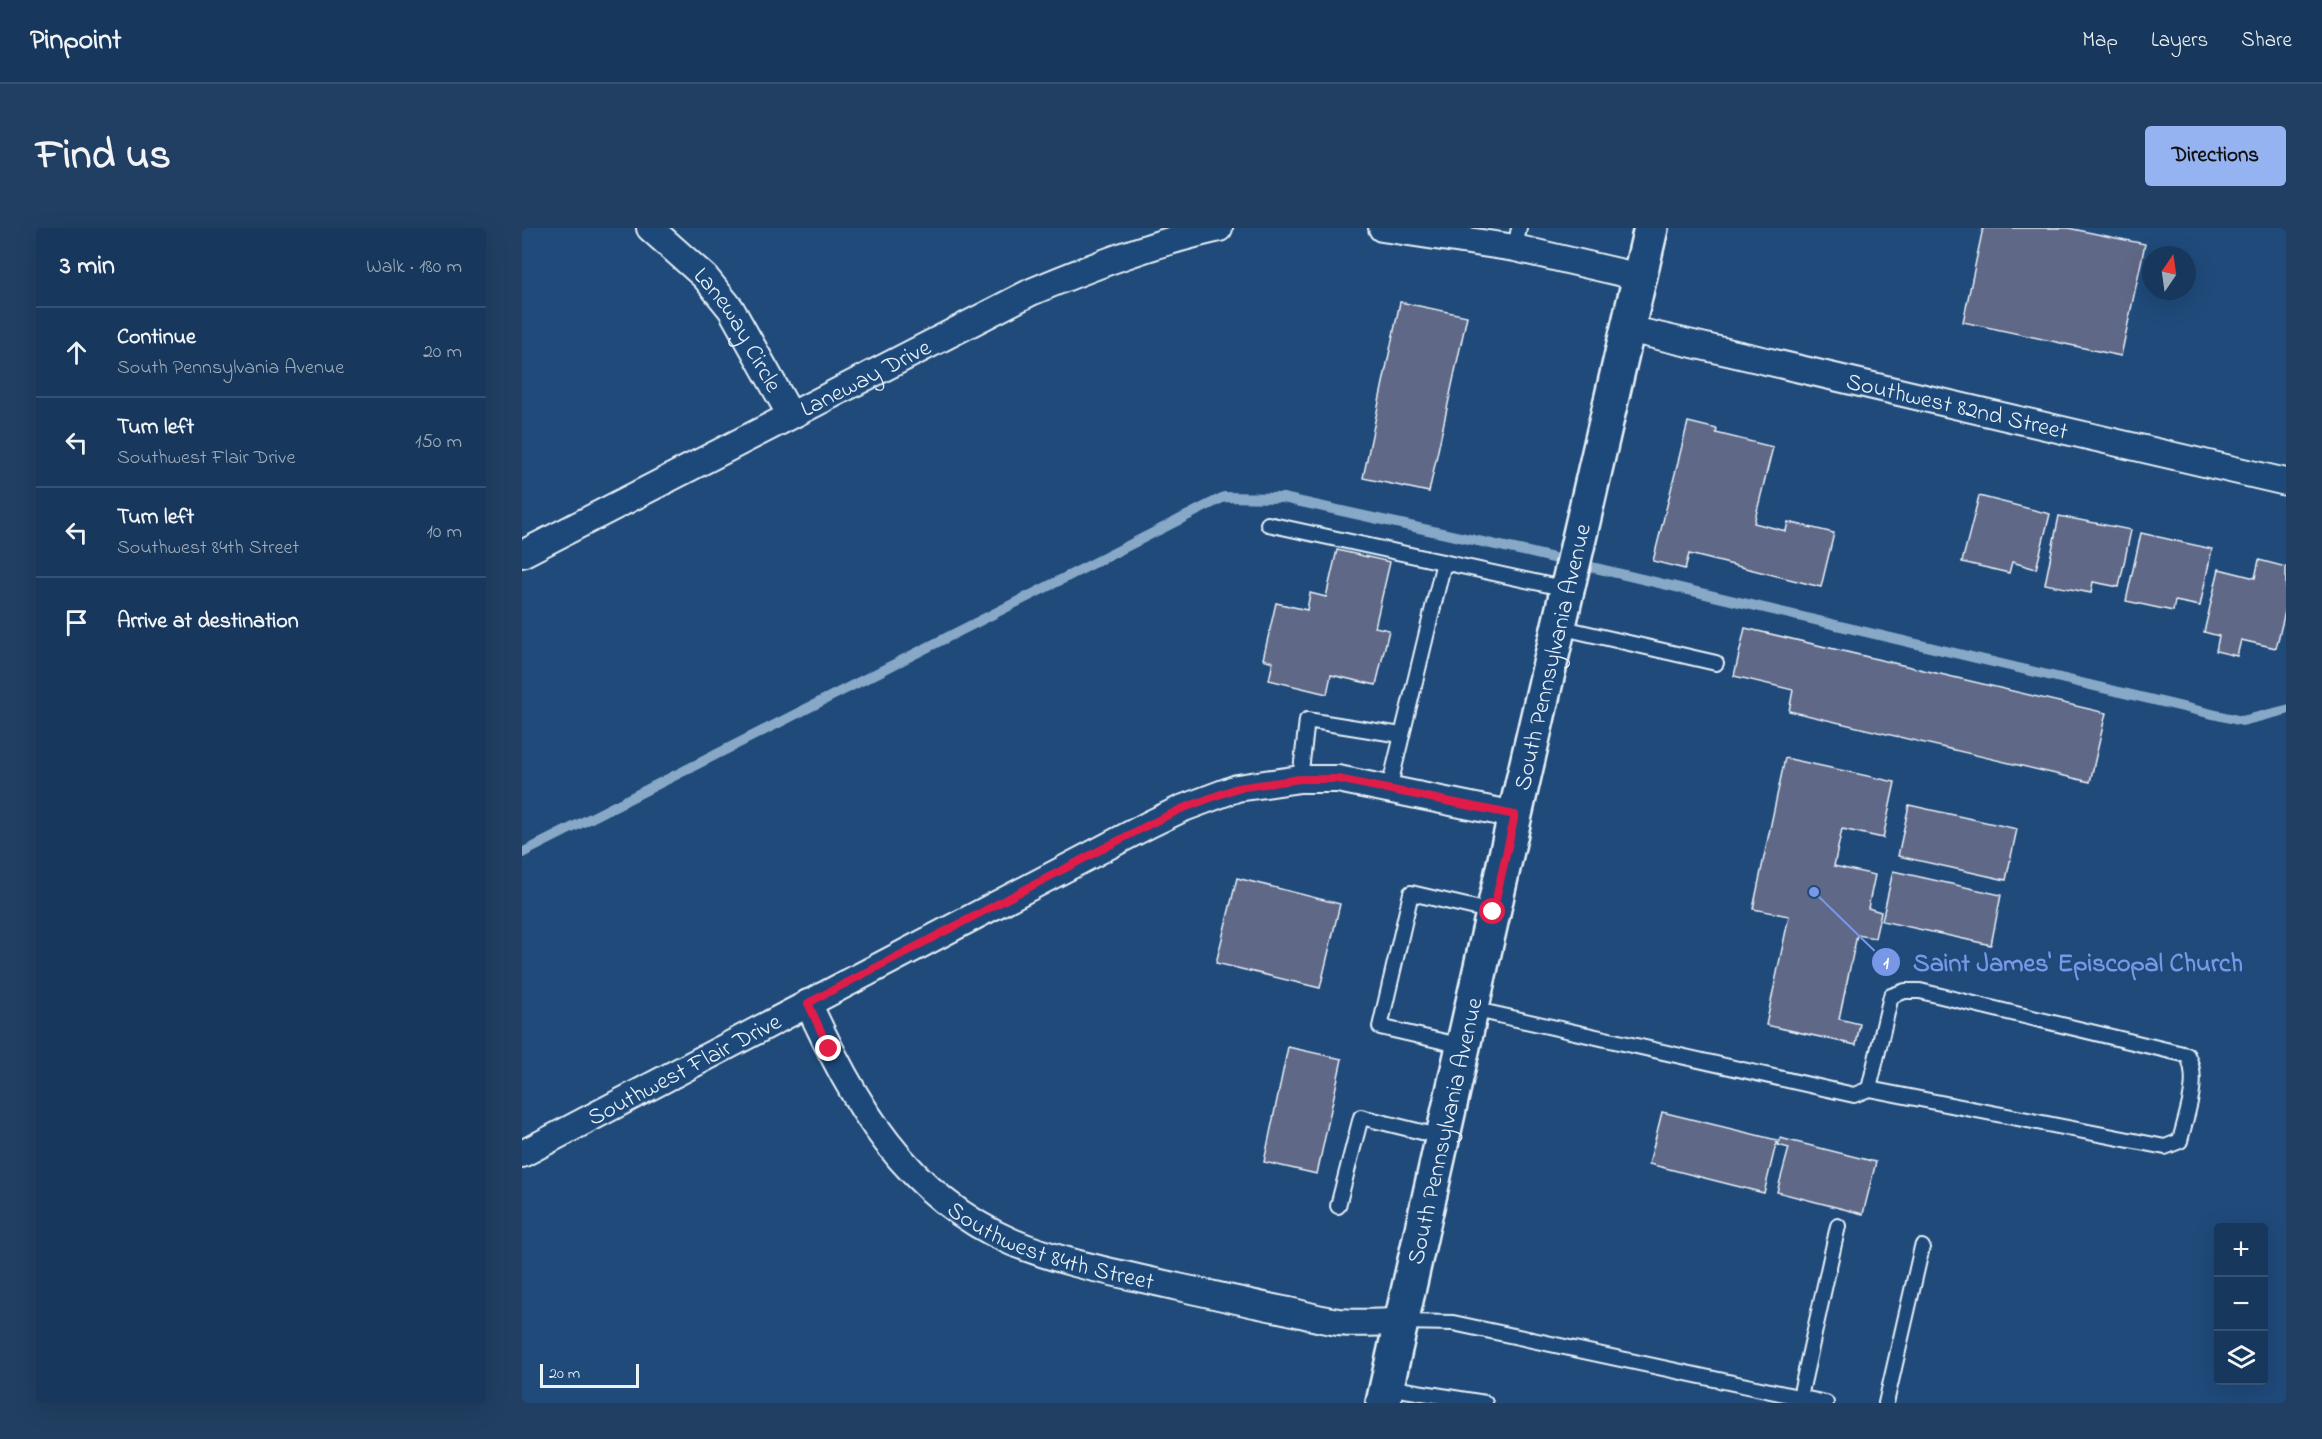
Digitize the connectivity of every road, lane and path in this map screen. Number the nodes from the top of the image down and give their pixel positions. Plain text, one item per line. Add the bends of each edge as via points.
1 (650, 228) edge
2 (1219, 228) edge
3 (1651, 228) edge
4 (1392, 229) edge
5 (1517, 238) edge
6 (1640, 277) junction
7 (1628, 329) junction
8 (790, 414) junction
9 (2286, 482) edge
10 (1268, 524) dead end
11 (522, 554) edge
12 (1444, 562) junction
13 (1568, 589) junction
14 (1559, 627) junction
15 (1716, 663) dead end
16 (1401, 735) junction
17 (1300, 779) junction
18 (1389, 789) junction
19 (1515, 815) junction
20 (1493, 912) junction
21 (808, 1003) junction
22 (1472, 1010) junction
23 (1463, 1046) junction
24 (1869, 1089) junction
25 (1442, 1137) junction
26 (522, 1154) edge
27 (1338, 1206) dead end
28 (1838, 1226) dead end
29 (1922, 1247) dead end
30 (1402, 1322) junction
31 (1385, 1395) edge
32 (1800, 1397) junction
33 (1485, 1403) edge
34 (1826, 1403) edge
35 (1886, 1403) edge

1 - 8 street, Laneway Circle via 705,277 731,309
2 - 8 street, Laneway Drive via 1102,262 1031,292
3 - 6 main road, South Pennsylvania Avenue
4 - 5 street
5 - 6 street
6 - 7 main road, South Pennsylvania Avenue
7 - 9 street, Southwest 82nd Street
7 - 13 main road, South Pennsylvania Avenue
8 - 11 street, Laneway Drive
10 - 12 lane
12 - 13 lane
12 - 16 lane
13 - 14 main road, South Pennsylvania Avenue
14 - 15 lane
14 - 19 main road, South Pennsylvania Avenue
16 - 17 lane via 1307,720
16 - 18 lane
17 - 18 street, Southwest Flair Drive via 1338,779
17 - 21 street, Southwest Flair Drive via 1237,788 1181,809
18 - 19 street, Southwest Flair Drive
19 - 20 main road, South Pennsylvania Avenue
20 - 22 main road, South Pennsylvania Avenue
20 - 23 lane via 1411,893 1380,1027
21 - 26 street, Southwest Flair Drive
21 - 30 street, Southwest 84th Street via 829,1049 882,1138 930,1189 978,1224 1012,1242 1113,1272 1339,1322
22 - 23 main road, South Pennsylvania Avenue
22 - 24 lane via 1854,1095
23 - 25 main road, South Pennsylvania Avenue
24 - 24 lane via 1891,996 1905,991 1920,991 2187,1055 2193,1079 2180,1141 2165,1147
25 - 27 lane via 1362,1117
25 - 30 main road, South Pennsylvania Avenue
28 - 32 lane
29 - 35 lane
30 - 31 main road, South Pennsylvania Avenue
30 - 32 lane via 1454,1323
31 - 33 lane
32 - 34 lane

